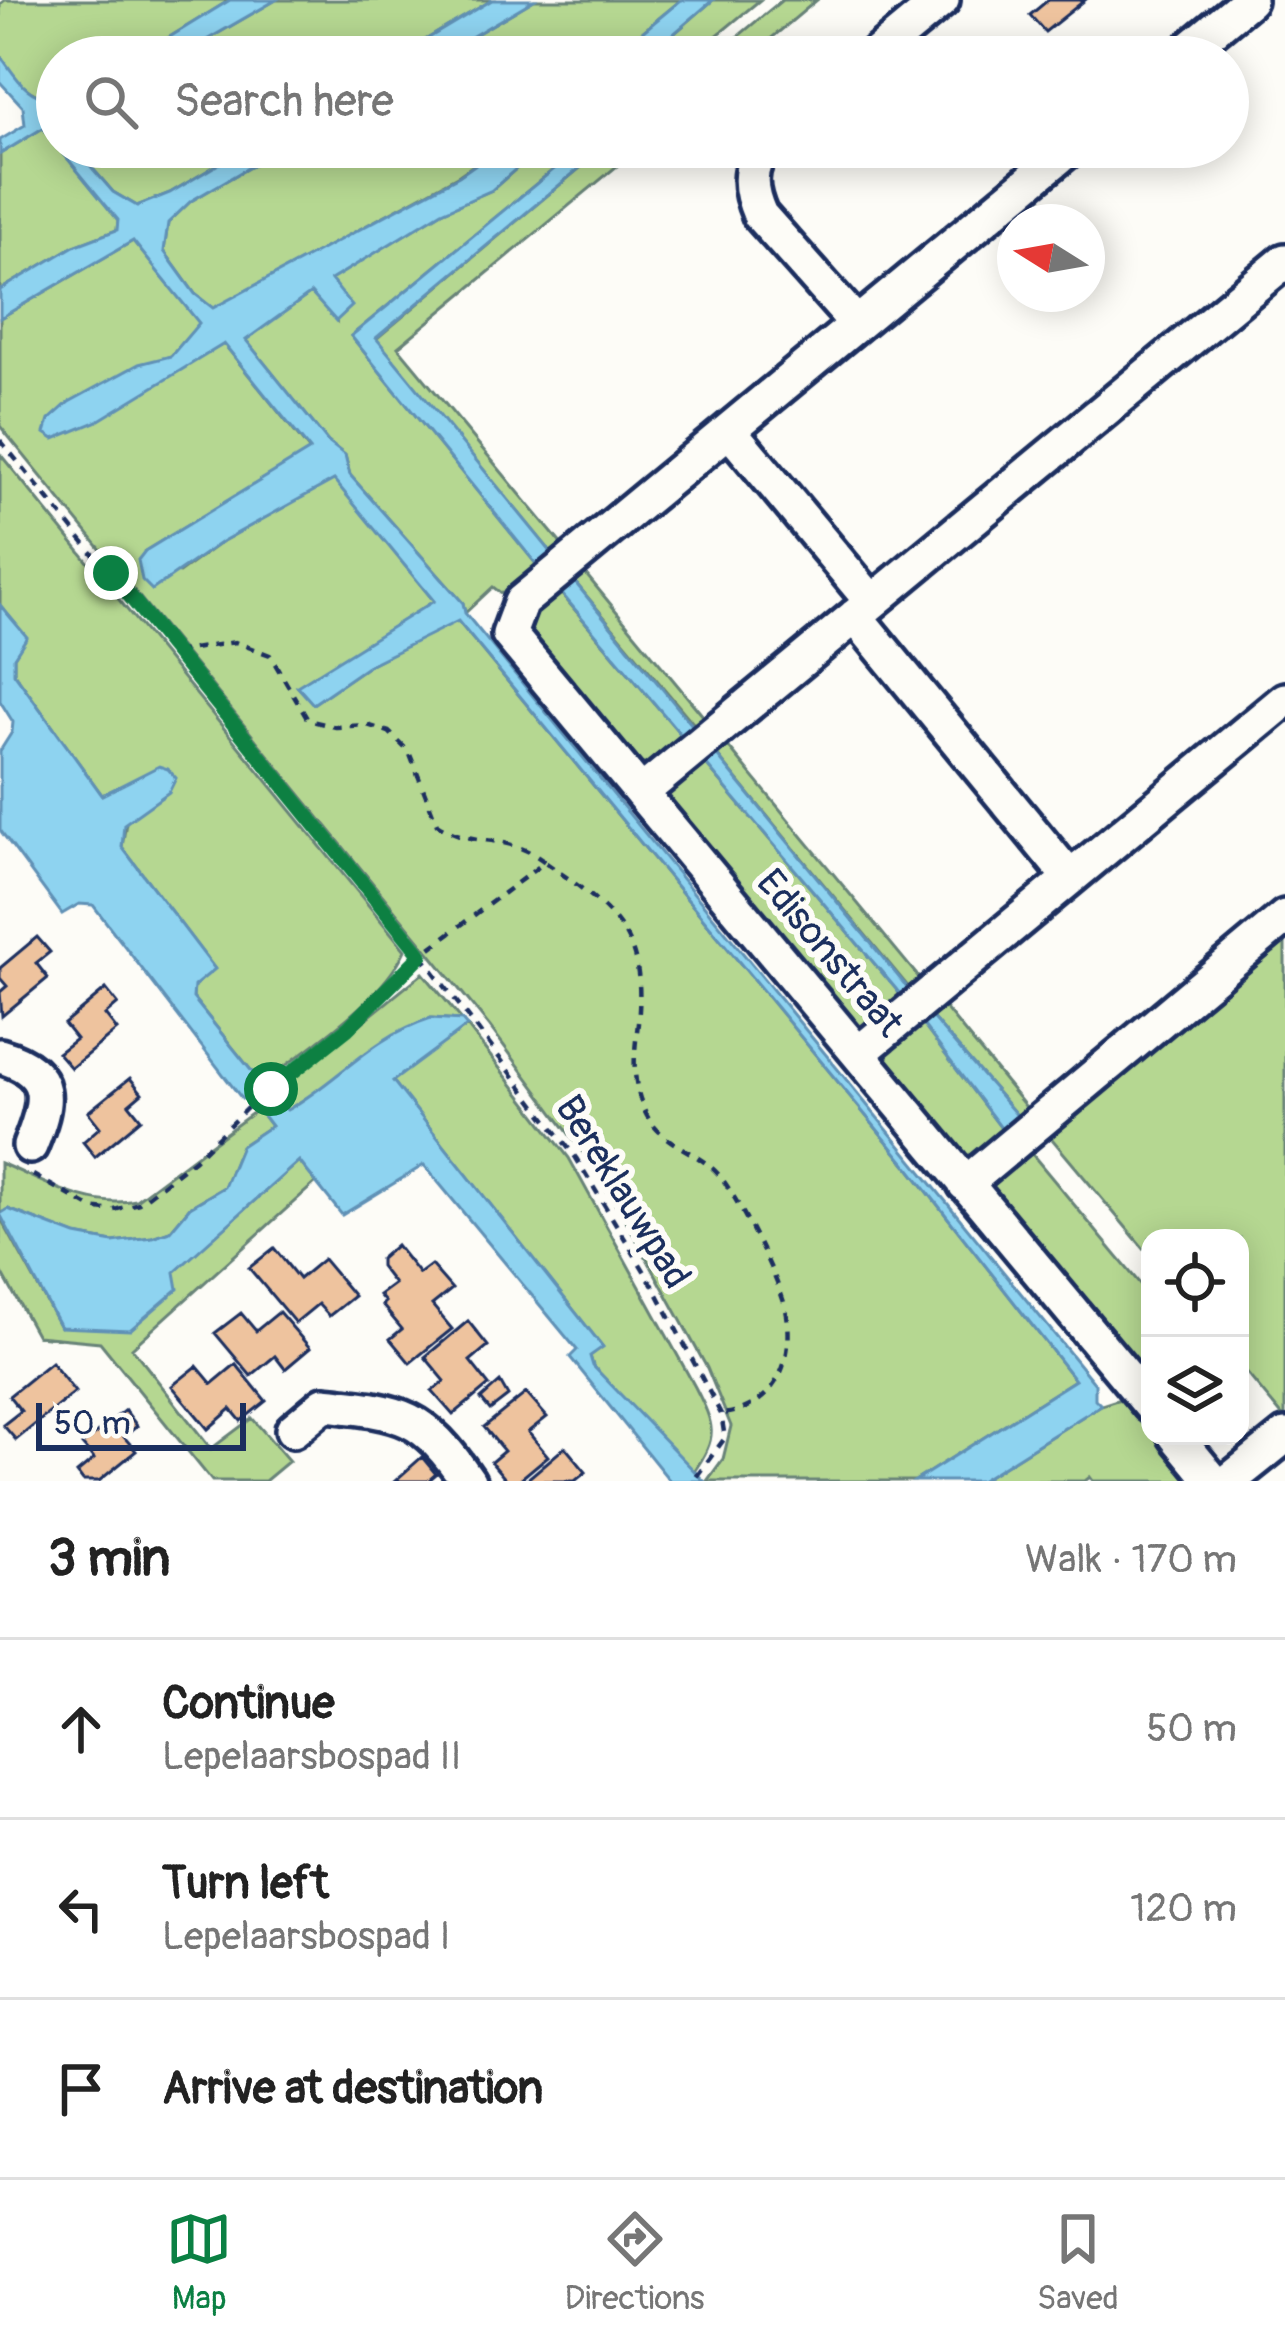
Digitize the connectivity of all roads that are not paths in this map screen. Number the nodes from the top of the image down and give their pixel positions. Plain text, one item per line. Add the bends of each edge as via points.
1 (942, 0) edge
2 (1249, 0) edge
3 (898, 36) edge
4 (1205, 36) edge
5 (753, 168) edge
6 (1046, 168) edge
7 (1285, 261) edge
8 (857, 324) junction
9 (729, 430) junction
10 (864, 609) junction
11 (1285, 700) edge
12 (641, 793) junction
13 (1070, 878) junction
14 (1285, 917) edge
15 (859, 1053) junction
16 (0, 1056) edge
17 (24, 1156) road end
18 (965, 1184) junction
19 (1141, 1394) edge
20 (293, 1430) dead end
21 (1285, 1436) edge
22 (1184, 1445) edge
23 (468, 1481) edge
24 (1214, 1481) edge
25 (1229, 1481) edge

1 - 3 street
2 - 4 street
5 - 8 street via 750,193 760,215
6 - 8 street
7 - 10 street
8 - 9 street
9 - 10 street
9 - 12 street, Edisonstraat via 521,602 509,634
10 - 12 street
10 - 13 street
11 - 13 street
12 - 15 street, Edisonstraat
13 - 15 street
14 - 18 street
15 - 18 street, Edisonstraat
16 - 17 street via 35,1073 43,1088 45,1108
18 - 19 street, Edisonstraat
20 - 23 street via 324,1404 403,1415 442,1444
21 - 25 street
22 - 24 street

